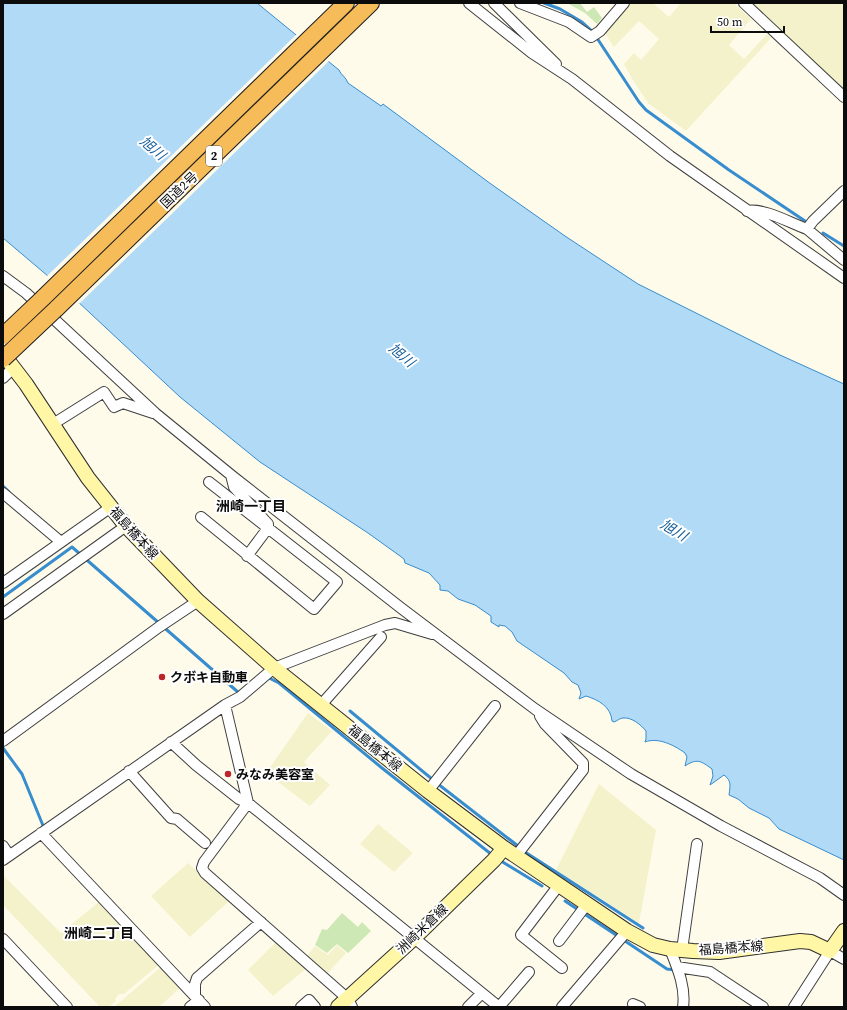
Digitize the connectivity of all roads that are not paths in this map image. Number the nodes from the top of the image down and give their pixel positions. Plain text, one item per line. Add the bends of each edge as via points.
1 (346, 3) edge
2 (371, 3) edge
3 (470, 3) edge
4 (494, 3) edge
5 (520, 3) edge
6 (624, 3) edge
7 (744, 3) edge
8 (572, 79) junction
9 (844, 97) edge
10 (844, 191) edge
11 (747, 211) junction
12 (807, 229) junction
13 (844, 260) edge
14 (3, 276) edge
15 (844, 278) edge
16 (3, 336) edge
17 (3, 354) edge
18 (8, 363) edge
19 (3, 378) edge
20 (155, 413) junction
21 (53, 424) junction
22 (231, 476) junction
23 (210, 482) dead end
24 (3, 493) edge
25 (111, 507) junction
26 (201, 517) dead end
27 (126, 526) junction
28 (268, 528) junction
29 (63, 540) junction
30 (247, 556) junction
31 (3, 583) edge
32 (198, 601) junction
33 (3, 614) edge
34 (439, 636) junction
35 (381, 637) dead end
36 (268, 673) junction
37 (225, 705) junction
38 (321, 705) junction
39 (494, 706) dead end
40 (535, 709) junction
41 (3, 741) edge
42 (171, 742) junction
43 (129, 771) junction
44 (433, 785) junction
45 (248, 803) junction
46 (41, 833) junction
47 (205, 843) dead end
48 (697, 844) dead end
49 (3, 846) edge
50 (504, 848) junction
51 (516, 856) junction
52 (6, 858) edge
53 (559, 885) junction
54 (844, 895) edge
55 (583, 909) junction
56 (261, 922) junction
57 (844, 931) edge
58 (623, 936) junction
59 (414, 938) junction
60 (3, 939) edge
61 (559, 941) dead end
62 (676, 949) junction
63 (830, 951) junction
64 (844, 959) edge
65 (562, 968) dead end
66 (678, 970) junction
67 (529, 972) dead end
68 (482, 994) junction
69 (198, 997) edge
70 (346, 1004) edge
71 (500, 1005) edge
72 (66, 1007) edge
73 (190, 1007) edge
74 (301, 1007) edge
75 (315, 1007) edge
76 (468, 1007) edge
77 (562, 1007) edge
78 (683, 1007) edge
79 (763, 1007) edge
80 (794, 1007) edge

1 - 16 highway, 国道2号 / 2, bridge
2 - 18 highway, 国道2号 / 2, bridge
3 - 8 street via 532,53
4 - 8 street
5 - 6 street via 569,22 591,37 596,35
7 - 9 street
8 - 11 street via 670,156
10 - 12 street
11 - 12 street via 762,211
11 - 15 street
12 - 13 street
14 - 20 street via 26,293
17 - 18 main road, 福島橋本線
18 - 19 street
18 - 21 main road, 福島橋本線
20 - 21 street via 123,402 114,407 104,392
20 - 22 street
21 - 25 main road, 福島橋本線 via 88,478
22 - 28 street via 234,487 268,524
22 - 34 street
23 - 28 street
24 - 29 street
25 - 27 main road, 福島橋本線
25 - 29 street
26 - 30 street
27 - 32 main road, 福島橋本線
27 - 33 street
28 - 30 street
28 - 30 street via 337,582 314,609
29 - 31 street
32 - 36 main road, 福島橋本線
32 - 41 street
34 - 36 street via 396,623 386,625
34 - 40 street
35 - 38 street
36 - 37 street
36 - 38 main road, 福島橋本線
37 - 42 street
37 - 45 street
38 - 44 main road, 福島橋本線
39 - 44 street
40 - 51 street via 545,724 583,763 583,770
40 - 54 street via 631,774 721,826 820,878
42 - 43 street
42 - 45 street via 202,770
43 - 46 street
43 - 47 street via 171,818 177,819
44 - 50 main road, 福島橋本線
45 - 56 street via 202,868
45 - 59 street
46 - 52 street
46 - 69 street
48 - 62 street
49 - 52 street
50 - 51 main road, 福島橋本線
50 - 59 main road, 洲崎米倉線
51 - 53 main road, 福島橋本線
53 - 55 main road, 福島橋本線
53 - 65 street via 521,935
55 - 58 main road, 福島橋本線
55 - 61 street
56 - 69 street via 197,978
56 - 70 street
57 - 63 main road
58 - 62 main road, 福島橋本線
58 - 77 street
59 - 68 street
59 - 70 main road, 洲崎米倉線
60 - 72 street
62 - 63 main road, 福島橋本線 via 719,952 800,941 811,942
62 - 66 street
63 - 64 street
63 - 80 street
66 - 78 street
66 - 79 street via 710,972
67 - 71 street
68 - 71 street
68 - 76 street
69 - 73 street
74 - 75 street via 309,1000

